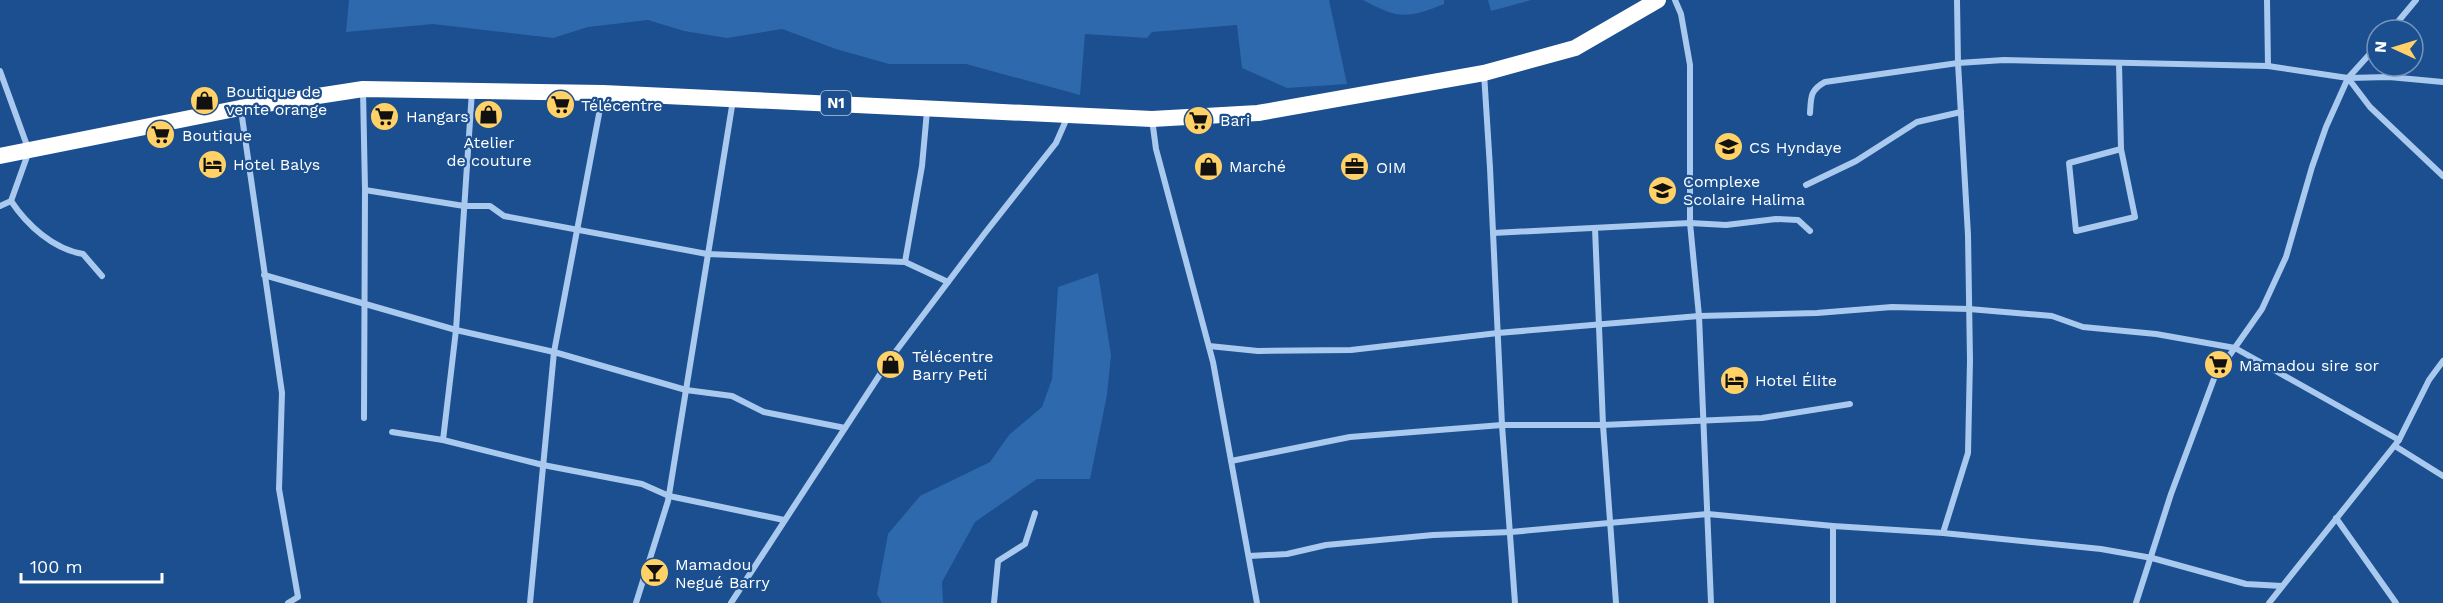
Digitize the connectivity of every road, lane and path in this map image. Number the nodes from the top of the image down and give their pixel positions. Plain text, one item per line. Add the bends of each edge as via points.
1 (1658, 0) edge
2 (1675, 0) edge
3 (1957, 0) edge
4 (2267, 0) edge
5 (2416, 0) edge
6 (2401, 18) edge
7 (2365, 59) edge
8 (1958, 63) junction
9 (2119, 63) junction
10 (2268, 66) junction
11 (0, 71) edge
12 (1484, 73) junction
13 (2348, 78) junction
14 (2443, 82) edge
15 (363, 89) junction
16 (472, 90) junction
17 (603, 93) junction
18 (733, 99) junction
19 (240, 108) junction
20 (927, 108) junction
21 (1961, 112) junction
22 (1810, 113) dead end
23 (1068, 114) junction
24 (1152, 118) junction
25 (2121, 148) junction
26 (29, 151) junction
27 (0, 156) edge
28 (2443, 176) edge
29 (1806, 185) dead end
30 (365, 190) junction
31 (11, 201) junction
32 (0, 206) edge
33 (464, 206) junction
34 (1690, 223) junction
35 (1595, 228) junction
36 (577, 229) junction
37 (1810, 231) dead end
38 (1493, 233) junction
39 (707, 254) junction
40 (905, 262) junction
41 (264, 275) junction
42 (102, 276) dead end
43 (948, 282) junction
44 (365, 302) junction
45 (1969, 309) junction
46 (1699, 316) junction
47 (1599, 325) junction
48 (456, 330) junction
49 (1497, 333) junction
50 (1209, 346) junction
51 (2235, 348) junction
52 (554, 352) junction
53 (2443, 361) edge
54 (686, 390) junction
55 (1850, 404) dead end
56 (364, 418) dead end
57 (1703, 420) junction
58 (1502, 425) junction
59 (1603, 425) junction
60 (845, 428) junction
61 (392, 432) dead end
62 (443, 440) junction
63 (2397, 443) junction
64 (1231, 461) junction
65 (543, 465) junction
66 (2443, 476) edge
67 (669, 496) junction
68 (1035, 513) dead end
69 (1708, 514) junction
70 (2336, 518) junction
71 (784, 520) junction
72 (1610, 523) junction
73 (1833, 526) junction
74 (1511, 532) junction
75 (1943, 533) junction
76 (1249, 556) junction
77 (2152, 558) junction
78 (2282, 586) junction
79 (288, 603) edge
80 (530, 603) edge
81 (636, 603) edge
82 (730, 603) edge
83 (994, 603) edge
84 (1257, 603) edge
85 (1515, 603) edge
86 (1616, 603) edge
87 (1711, 603) edge
88 (1833, 603) edge
89 (2136, 603) edge
90 (2269, 603) edge
91 (2396, 603) edge

1 - 12 highway, N1 via 1575,48
2 - 34 street via 1690,66
3 - 8 street
4 - 10 street
5 - 6 street
7 - 13 street
8 - 9 street
8 - 21 street
8 - 22 street via 1825,82 1815,87
9 - 10 street
9 - 25 street
10 - 13 street
11 - 26 street
12 - 24 highway, N1 via 1258,113
12 - 38 street
13 - 14 street
13 - 28 street via 2370,107
13 - 51 street via 2312,167 2286,257 2262,309
15 - 16 highway, N1
15 - 19 highway, N1
15 - 30 street
16 - 17 highway, N1
16 - 33 street
17 - 18 highway, N1
17 - 36 street
18 - 20 highway, N1
18 - 39 street
19 - 26 highway, N1
19 - 41 street
20 - 23 highway, N1
20 - 40 street via 922,166
21 - 29 street via 1917,122 1856,161
21 - 45 street
23 - 24 highway, N1
23 - 43 street via 1056,143
24 - 50 street via 1156,149
25 - 25 street via 2135,217 2076,231 2070,163
26 - 27 highway, N1
26 - 31 street
30 - 33 street
30 - 44 street
31 - 32 street
31 - 42 street via 23,220 67,251 83,254
33 - 36 street via 490,206 504,216
33 - 48 street
34 - 35 street
34 - 37 street via 1726,225 1789,219 1798,220
34 - 46 street
35 - 38 street
35 - 47 street
36 - 39 street
36 - 52 street
38 - 49 street
39 - 40 street
39 - 54 street
40 - 43 street
41 - 44 street
41 - 79 street via 282,393 279,489 298,597
43 - 60 street via 890,359
44 - 48 street
44 - 56 street
45 - 46 street via 1892,307
45 - 51 street via 2052,316 2083,327 2156,334
45 - 75 street via 1968,453
46 - 47 street
46 - 57 street
47 - 49 street
47 - 59 street
48 - 52 street
48 - 62 street
49 - 50 street via 1351,350 1258,351
49 - 58 street
50 - 64 street
51 - 63 street
51 - 77 street via 2215,376
52 - 54 street
52 - 65 street
53 - 63 street
54 - 60 street via 732,396 764,412
54 - 67 street
55 - 57 street via 1762,418
57 - 59 street
57 - 69 street
58 - 59 street
58 - 64 street via 1350,437
58 - 74 street
59 - 72 street
60 - 71 street
61 - 62 street
62 - 65 street
63 - 66 street
63 - 70 street
64 - 76 street
65 - 67 street via 642,484
65 - 80 street
67 - 71 street
67 - 81 street
68 - 83 street via 1025,544 998,561
69 - 72 street
69 - 73 street
69 - 87 street
70 - 78 street
70 - 91 street
71 - 82 street
72 - 74 street
72 - 86 street
73 - 75 street
73 - 88 street
74 - 76 street via 1433,535
74 - 85 street
75 - 77 street
76 - 84 street
77 - 78 street via 2246,584
77 - 89 street
78 - 90 street

